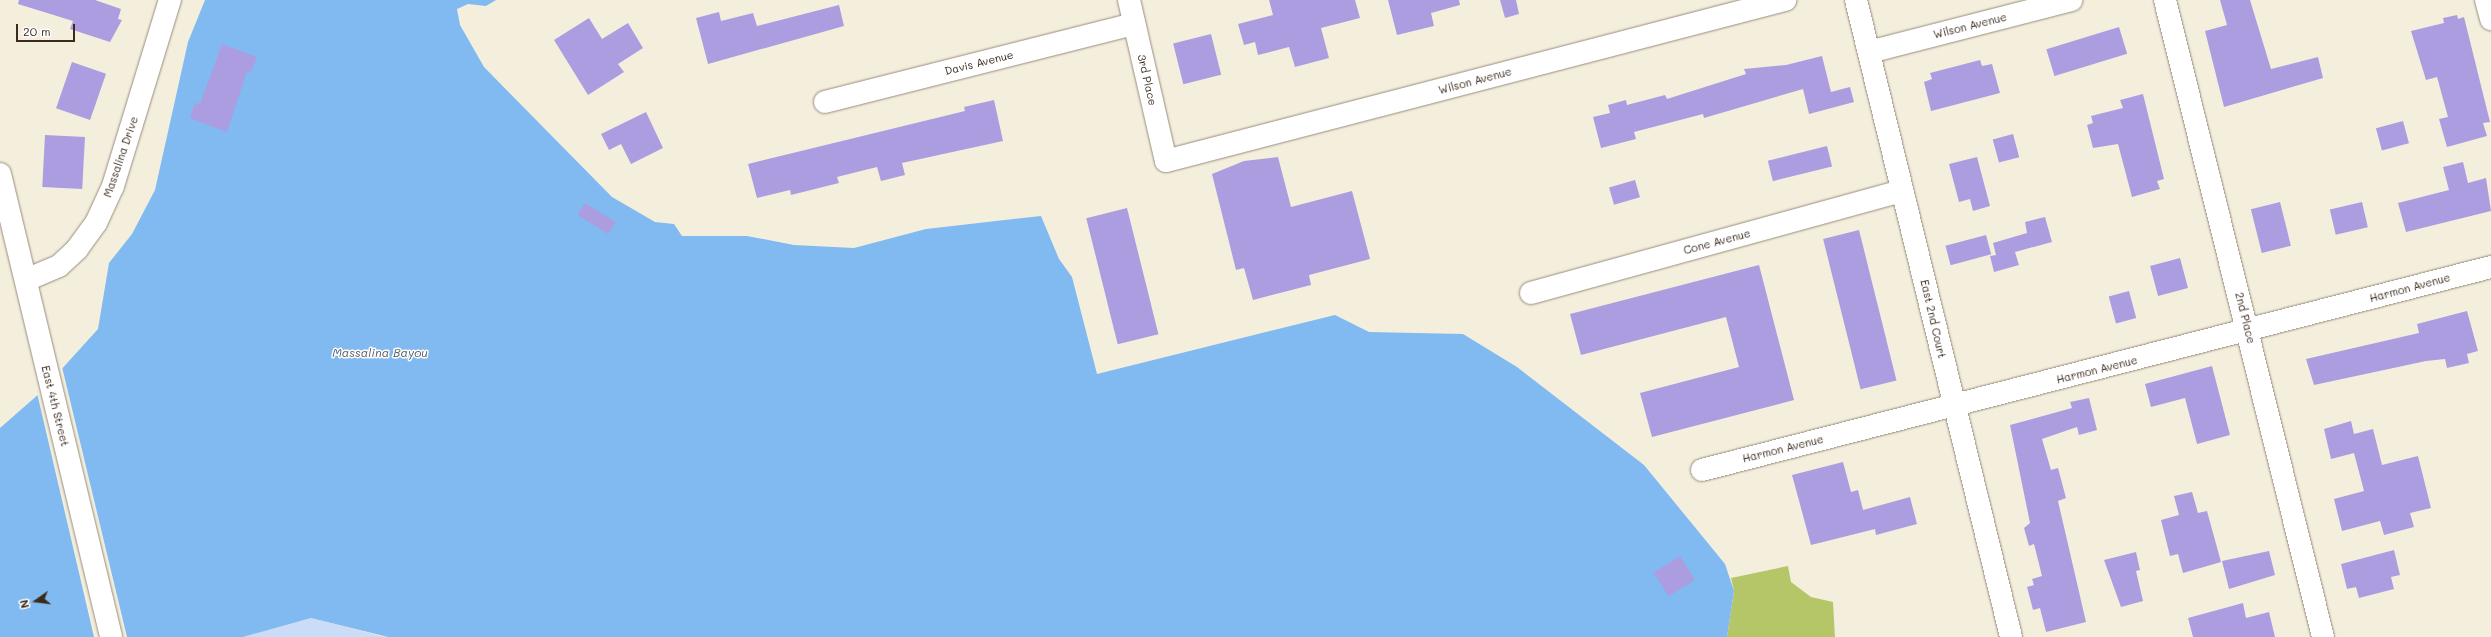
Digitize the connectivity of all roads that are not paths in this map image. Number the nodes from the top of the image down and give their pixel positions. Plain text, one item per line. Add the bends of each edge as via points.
1 (170, 0) edge
2 (1128, 0) edge
3 (1784, 0) edge
4 (1856, 0) edge
5 (2071, 0) edge
6 (2165, 0) edge
7 (2486, 0) edge
8 (2491, 19) edge
9 (1134, 24) junction
10 (1869, 52) junction
11 (825, 102) dead end
12 (1166, 161) joint
13 (0, 174) edge
14 (1902, 191) junction
15 (2491, 267) edge
16 (26, 280) junction
17 (1532, 292) dead end
18 (2249, 331) junction
19 (1954, 407) junction
20 (1702, 470) dead end
21 (111, 637) edge
22 (2011, 637) edge
23 (2323, 637) edge

1 - 16 street, Massalina Drive via 113,186 96,223 77,249 59,266
2 - 9 street, 3rd Place
3 - 12 street, Wilson Avenue
4 - 10 street, East 2nd Court
5 - 10 street, Wilson Avenue
6 - 18 street, 2nd Place
7 - 8 street
9 - 11 street, Davis Avenue
9 - 12 street, 3rd Place
10 - 14 street, East 2nd Court
13 - 16 street, East 4th Street
14 - 17 street, Cone Avenue
14 - 19 street, East 2nd Court
15 - 18 street, Harmon Avenue
16 - 21 street, East 4th Street
18 - 19 street, Harmon Avenue
18 - 23 street, 2nd Place
19 - 20 street, Harmon Avenue
19 - 22 street, East 2nd Court

